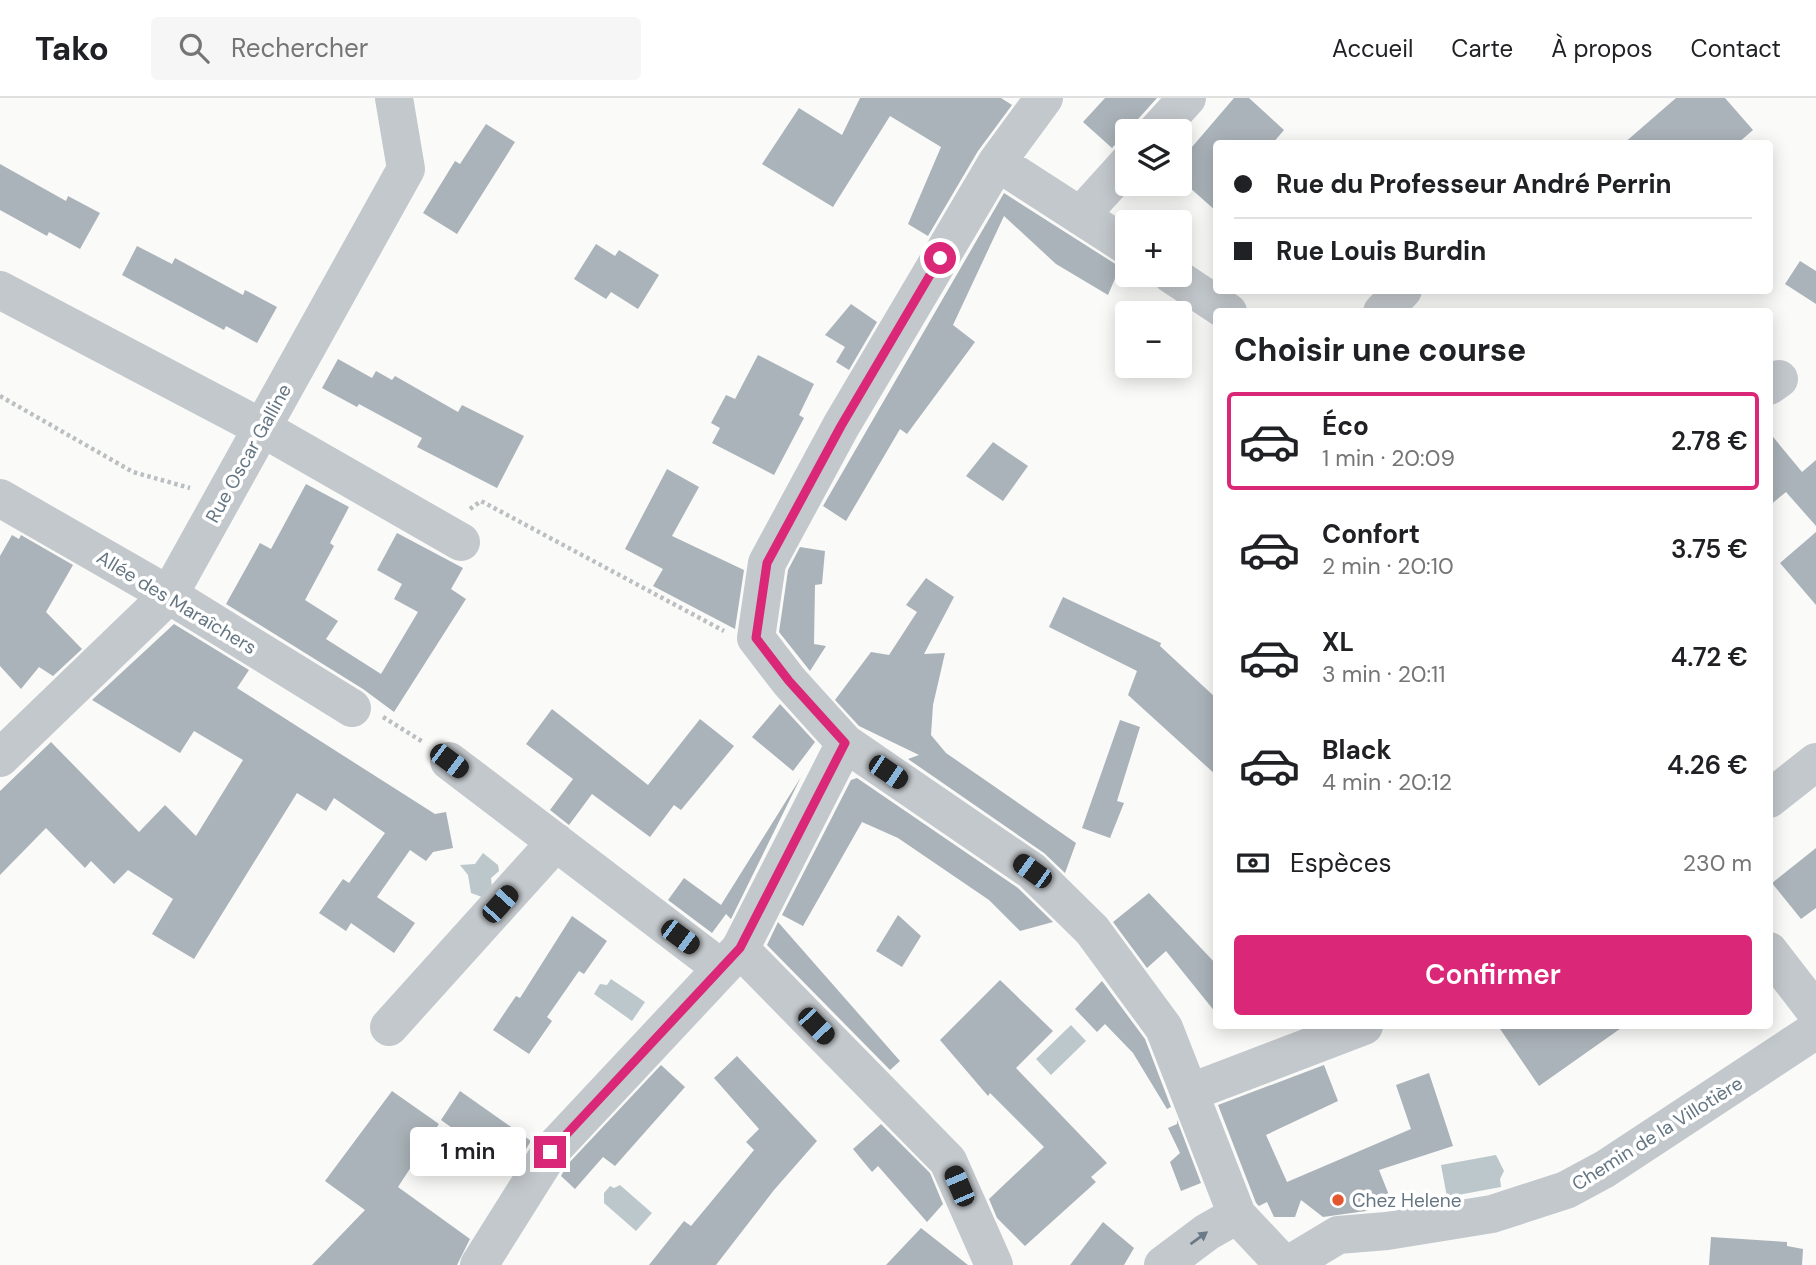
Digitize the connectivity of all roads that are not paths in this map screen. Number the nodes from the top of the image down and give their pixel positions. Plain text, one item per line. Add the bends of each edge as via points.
1 (394, 98) edge
2 (1044, 98) edge
3 (1187, 98) edge
4 (1168, 119) edge
5 (998, 162) junction
6 (1115, 177) edge
7 (1080, 216) junction
8 (1115, 238) edge
9 (1190, 287) edge
10 (0, 290) edge
11 (1399, 294) edge
12 (1222, 308) edge
13 (1386, 308) edge
14 (261, 428) junction
15 (0, 498) edge
16 (451, 536) road end
17 (169, 595) junction
18 (352, 708) road end
19 (845, 743) junction
20 (0, 758) edge
21 (449, 761) road end
22 (1816, 762) edge
23 (1773, 796) edge
24 (556, 842) junction
25 (1773, 956) edge
26 (730, 958) junction
27 (1816, 1012) edge
28 (389, 1027) dead end
29 (1356, 1029) edge
30 (1816, 1030) edge
31 (1191, 1092) junction
32 (1237, 1215) junction
33 (485, 1263) edge
34 (994, 1265) edge
35 (1163, 1265) edge
36 (1286, 1265) edge

1 - 14 street, Rue Oscar Galline via 406,169
2 - 5 street
3 - 4 street
5 - 7 street
5 - 19 street via 841,426 767,563 756,638
6 - 7 street
7 - 8 street
9 - 12 street
10 - 14 street
11 - 13 street
14 - 16 street
14 - 17 street, Rue Oscar Galline
15 - 17 street, Allée des Maraîchers
17 - 18 street, Allée des Maraîchers
17 - 20 street, Rue Oscar Galline
19 - 26 street
19 - 31 street via 1032,871 1092,930 1164,1028
21 - 24 street
22 - 23 street
24 - 26 street
24 - 28 street
25 - 27 street
26 - 33 street via 550,1152
26 - 34 street via 948,1161
29 - 31 street
30 - 36 street, Chemin de la Villotière via 1566,1191 1492,1214 1338,1235
31 - 32 street
35 -> 32 street
32 - 36 street

